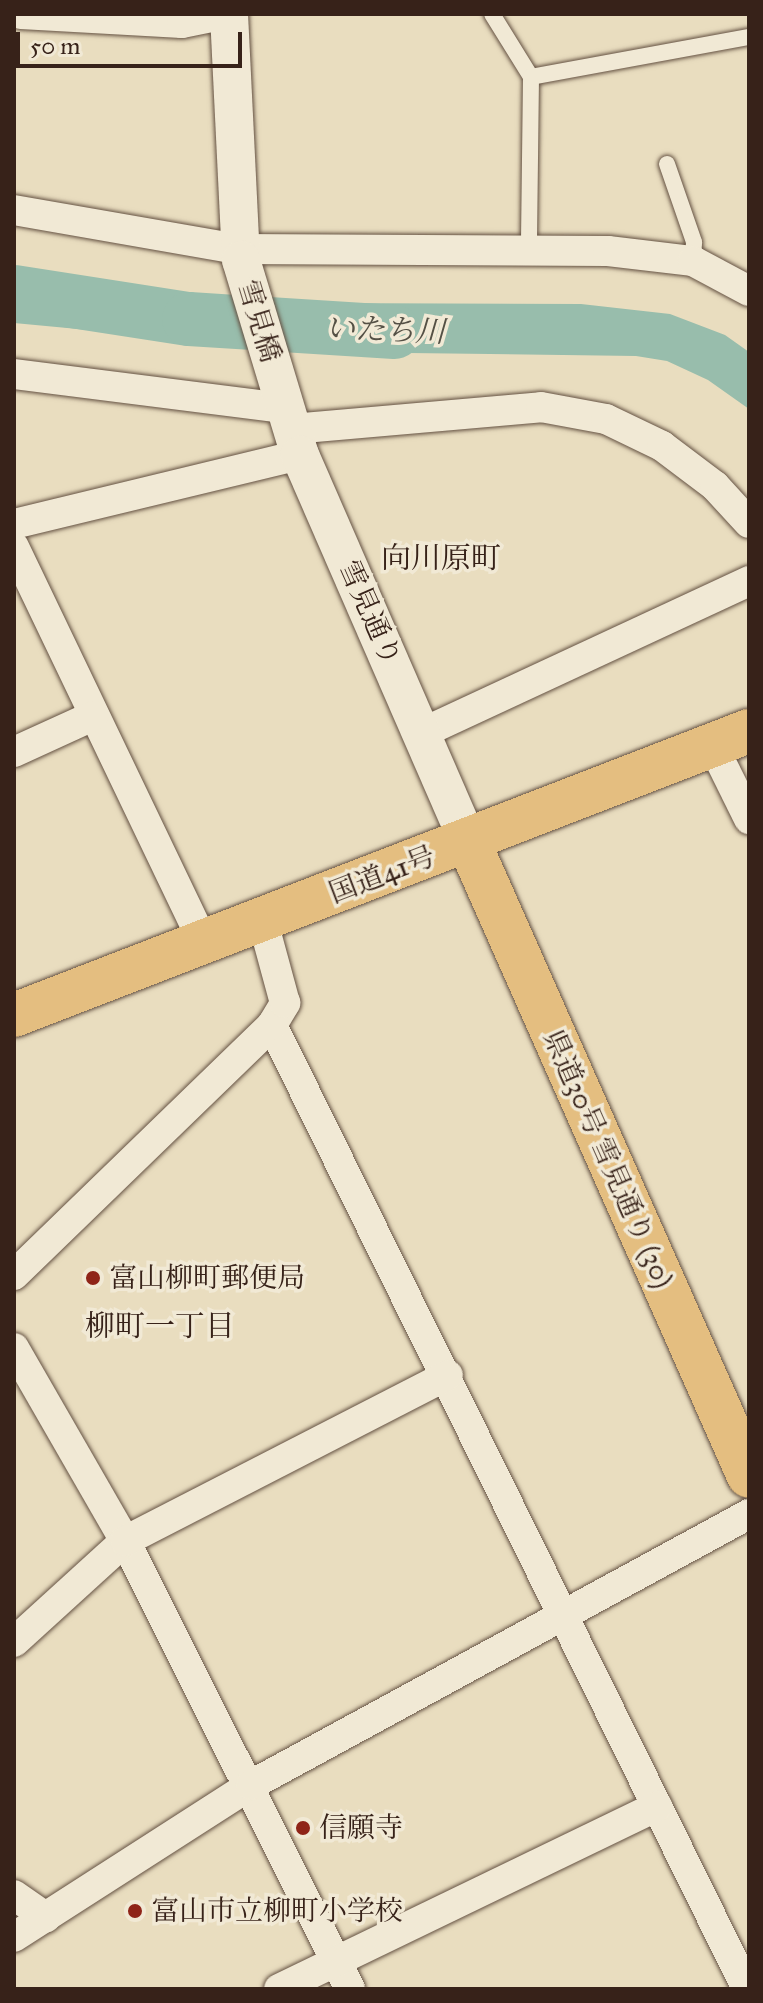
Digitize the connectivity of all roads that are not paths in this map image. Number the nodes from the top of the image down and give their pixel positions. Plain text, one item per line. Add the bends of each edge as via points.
1 (21, 14) edge
2 (228, 14) edge
3 (492, 14) edge
4 (749, 37) edge
5 (531, 77) junction
6 (667, 164) dead end
7 (14, 210) edge
8 (529, 248) junction
9 (240, 254) junction
10 (693, 261) junction
11 (749, 291) edge
12 (14, 374) edge
13 (289, 419) junction
14 (749, 523) edge
15 (14, 524) edge
16 (14, 547) edge
17 (749, 581) edge
18 (93, 716) junction
19 (422, 733) junction
20 (731, 738) edge
21 (14, 752) edge
22 (749, 819) edge
23 (468, 841) junction
24 (263, 922) junction
25 (204, 943) junction
26 (14, 1015) edge
27 (272, 1025) junction
28 (14, 1275) edge
29 (14, 1348) edge
30 (448, 1375) junction
31 (749, 1476) edge
32 (749, 1514) edge
33 (125, 1541) junction
34 (565, 1616) junction
35 (14, 1642) edge
36 (251, 1785) junction
37 (657, 1806) junction
38 (14, 1895) edge
39 (46, 1917) junction
40 (14, 1937) edge
41 (336, 1962) junction
42 (279, 1989) edge
43 (350, 1989) edge
44 (747, 1989) edge

1 - 2 street via 182,23
2 - 9 street
3 - 5 lane
4 - 5 lane
5 - 8 lane
6 - 10 lane via 694,242
7 - 9 street
8 - 9 street
8 - 10 street
9 - 13 street, 雪見橋
10 - 11 street
12 - 13 street
13 - 14 street via 541,407 606,419 662,446 715,486
13 - 15 street
13 - 19 street, 雪見通り
16 - 18 street
17 - 19 street
18 - 21 street
18 - 25 street
19 - 23 street, 雪見通り
20 - 22 street
20 - 23 main road, 国道41号
23 - 24 main road, 国道41号
23 - 31 main road, 県道30号 雪見通り (30)
24 - 25 main road, 国道41号
24 - 27 street via 285,1003
25 - 26 main road, 国道41号
27 - 28 street
27 - 30 street
29 - 33 street
30 - 33 street
30 - 34 street
32 - 34 street
33 - 35 street
33 - 36 street
34 - 36 street
34 - 37 street
36 - 39 street
36 - 41 street
37 - 41 street
37 - 44 street
38 - 39 street
39 - 40 street
41 - 42 street
41 - 43 street

